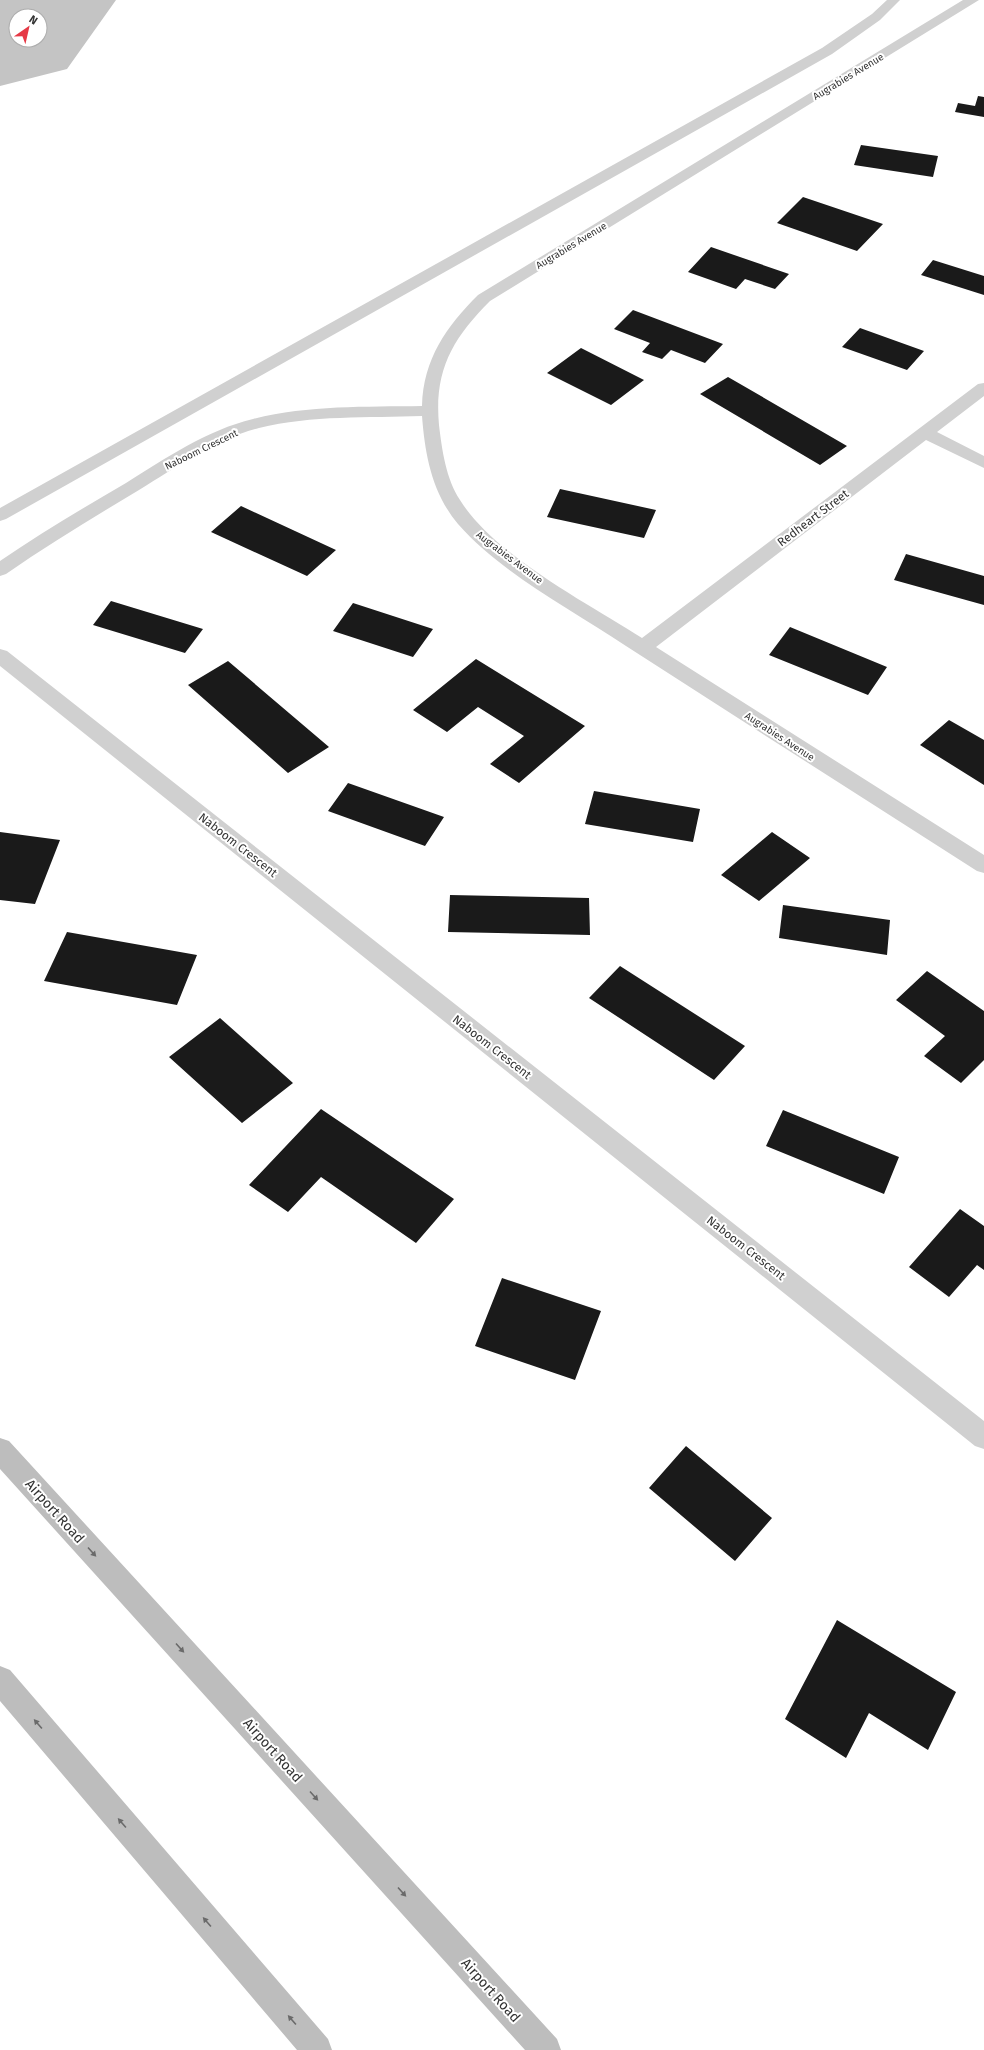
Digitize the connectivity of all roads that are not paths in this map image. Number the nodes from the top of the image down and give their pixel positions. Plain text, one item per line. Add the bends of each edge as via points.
1 (894, 0) edge
2 (972, 0) edge
3 (984, 388) edge
4 (429, 411) junction
5 (926, 433) junction
6 (984, 463) edge
7 (0, 515) edge
8 (0, 570) edge
9 (642, 648) junction
10 (0, 656) edge
11 (984, 865) edge
12 (984, 1437) edge
13 (0, 1450) edge
14 (0, 1680) edge
15 (317, 2050) edge
16 (546, 2050) edge

1 - 7 lane via 876,17 827,51
2 - 4 street, Augrabies Avenue via 484,298 463,318 439,356 432,382
3 - 5 street, Redheart Street
4 - 8 street, Naboom Crescent via 280,419 222,436 164,467 36,544
4 - 9 street, Augrabies Avenue via 440,474 451,501 473,529 509,559
5 - 6 street
5 - 9 street, Redheart Street
9 - 11 street, Augrabies Avenue
10 - 12 street, Naboom Crescent
13 -> 16 main road, Airport Road
15 -> 14 main road

